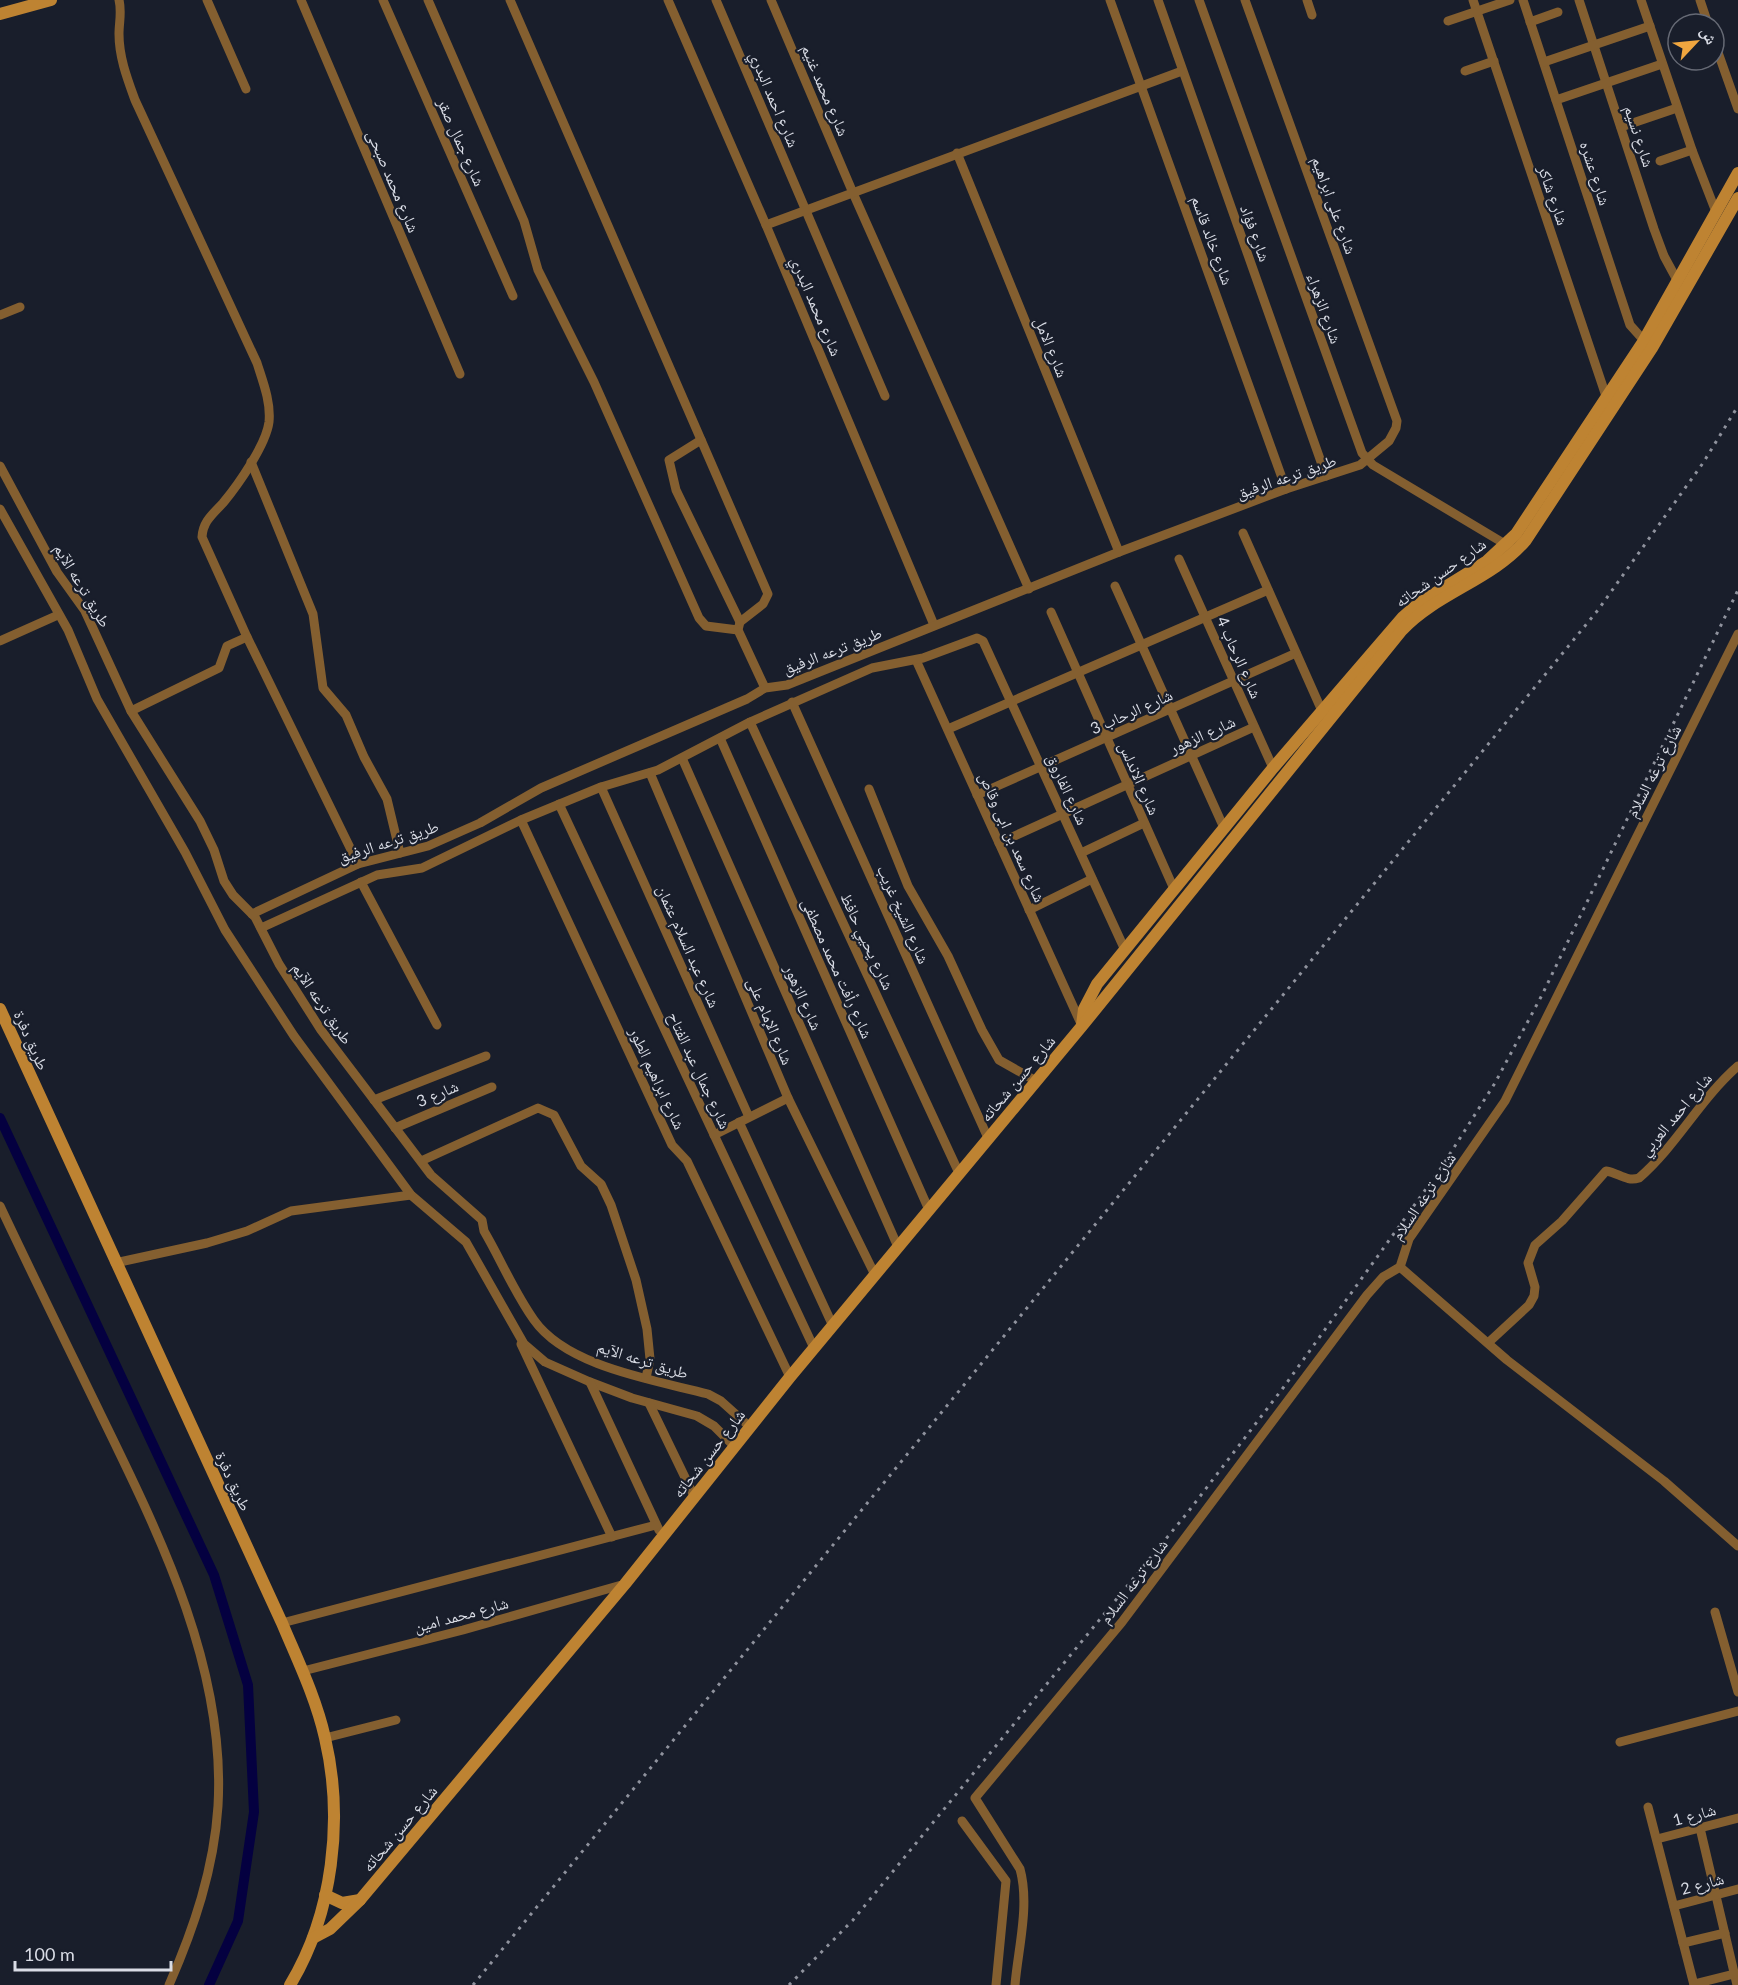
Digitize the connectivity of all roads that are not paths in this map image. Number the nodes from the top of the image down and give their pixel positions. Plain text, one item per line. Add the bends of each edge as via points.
1 (51, 0) edge
2 (118, 0) edge
3 (207, 0) edge
4 (301, 0) edge
5 (383, 0) edge
6 (429, 0) edge
7 (510, 0) edge
8 (668, 0) edge
9 (716, 0) edge
10 (771, 0) edge
11 (1110, 0) edge
12 (1158, 0) edge
13 (1199, 0) edge
14 (1245, 0) edge
15 (1307, 0) edge
16 (1473, 0) edge
17 (1510, 0) edge
18 (1523, 0) edge
19 (1579, 0) edge
20 (1641, 0) edge
21 (28, 3) edge
22 (1477, 11) junction
23 (1558, 12) dead end
24 (0, 14) edge
25 (1312, 15) dead end
26 (1448, 21) dead end
27 (1530, 22) junction
28 (1650, 26) junction
29 (1594, 45) junction
30 (1494, 61) junction
31 (1544, 63) junction
32 (1662, 64) junction
33 (1182, 71) junction
34 (1465, 71) dead end
35 (1725, 72) edge
36 (1141, 84) junction
37 (1607, 84) junction
38 (246, 89) dead end
39 (1556, 100) junction
40 (1677, 108) junction
41 (1738, 109) edge
42 (1621, 127) junction
43 (1692, 150) junction
44 (957, 153) junction
45 (1660, 161) dead end
46 (1738, 173) edge
47 (853, 193) junction
48 (1738, 198) edge
49 (807, 210) junction
50 (1716, 212) junction
51 (766, 225) junction
52 (1677, 280) junction
53 (513, 296) dead end
54 (20, 307) dead end
55 (0, 315) edge
56 (1647, 345) junction
57 (460, 374) dead end
58 (885, 396) dead end
59 (1607, 399) junction
60 (701, 441) junction
61 (1578, 452) junction
62 (1367, 461) junction
63 (251, 462) junction
64 (0, 466) edge
65 (1326, 476) junction
66 (1286, 489) junction
67 (0, 509) edge
68 (1244, 533) dead end
69 (1511, 548) junction
70 (1119, 552) junction
71 (1179, 559) dead end
72 (1115, 586) dead end
73 (1029, 589) junction
74 (1268, 590) junction
75 (1051, 612) dead end
76 (58, 615) junction
77 (1206, 617) junction
78 (934, 625) junction
79 (739, 626) junction
80 (1738, 634) edge
81 (247, 637) junction
82 (0, 641) edge
83 (983, 641) joint
84 (1142, 645) junction
85 (1296, 653) junction
86 (916, 660) junction
87 (1078, 673) junction
88 (1234, 681) junction
89 (765, 688) junction
90 (1011, 701) junction
91 (792, 702) junction
92 (1171, 709) junction
93 (131, 711) junction
94 (1322, 711) junction
95 (750, 722) junction
96 (1254, 727) junction
97 (948, 729) junction
98 (720, 738) junction
99 (1106, 738) junction
100 (1191, 755) junction
101 (682, 758) junction
102 (1041, 767) junction
103 (1273, 768) junction
104 (650, 773) junction
105 (1127, 785) junction
106 (602, 787) junction
107 (869, 789) dead end
108 (977, 795) junction
109 (559, 804) junction
110 (1063, 814) junction
111 (522, 820) junction
112 (1144, 824) junction
113 (1224, 828) junction
114 (999, 843) junction
115 (400, 853) junction
116 (1081, 853) junction
117 (358, 864) junction
118 (1092, 879) junction
119 (362, 882) junction
120 (1174, 889) junction
121 (1029, 910) junction
122 (252, 914) junction
123 (261, 928) junction
124 (1125, 950) junction
125 (0, 1009) edge
126 (437, 1025) dead end
127 (1082, 1026) junction
128 (486, 1056) dead end
129 (1738, 1066) edge
130 (1036, 1081) junction
131 (492, 1087) dead end
132 (788, 1098) junction
133 (374, 1100) junction
134 (749, 1118) junction
135 (739, 1122) junction
136 (395, 1128) junction
137 (714, 1135) junction
138 (988, 1138) junction
139 (421, 1161) junction
140 (959, 1173) junction
141 (411, 1195) junction
142 (0, 1206) edge
143 (929, 1210) junction
144 (898, 1247) junction
145 (115, 1263) junction
146 (1400, 1267) junction
147 (875, 1275) junction
148 (832, 1326) junction
149 (513, 1329) junction
150 (1488, 1343) junction
151 (814, 1348) junction
152 (790, 1377) junction
153 (646, 1378) junction
154 (590, 1382) junction
155 (650, 1403) junction
156 (750, 1427) junction
157 (735, 1447) junction
158 (695, 1498) junction
159 (656, 1525) junction
160 (662, 1536) junction
161 (612, 1537) junction
162 (1738, 1546) edge
163 (625, 1584) junction
164 (1715, 1612) dead end
165 (282, 1623) junction
166 (303, 1671) junction
167 (1738, 1692) edge
168 (1738, 1711) edge
169 (396, 1720) dead end
170 (325, 1738) junction
171 (1620, 1742) dead end
172 (1648, 1807) dead end
173 (1738, 1818) edge
174 (962, 1821) dead end
175 (1700, 1828) junction
176 (1657, 1839) junction
177 (1738, 1889) edge
178 (1716, 1894) junction
179 (325, 1895) junction
180 (360, 1900) junction
181 (1674, 1906) junction
182 (1725, 1933) junction
183 (313, 1938) junction
184 (1683, 1943) junction
185 (1734, 1953) edge
186 (1734, 1974) junction
187 (169, 1985) edge
188 (290, 1985) edge
189 (996, 1985) edge
190 (1015, 1985) edge
191 (1694, 1985) edge
192 (1737, 1985) edge

1 - 21 main road
2 - 63 street via 121,61 135,100 257,363 267,393 269,423
3 - 38 street
4 - 57 street, شارع محمد صبحى
5 - 53 street, شارع جمال صقر
6 - 79 street via 524,221 538,270 594,382 699,618 706,626
7 - 60 street
8 - 51 street, شارع محمد البدري
9 - 49 street, شارع احمد البدري
10 - 47 street, شارع محمد غنيم
11 - 36 street, شارع خالد قاسم
12 - 33 street, شارع فؤاد
13 - 62 street, شارع الزهراء
14 - 62 street, شارع على ابراهيم via 1397,421 1389,441
15 - 25 street
16 - 22 street, شارع شاكر
17 - 22 street
18 - 27 street, شارع عشره
19 - 29 street, شارع نسيم
20 - 28 street
21 - 24 main road
22 - 26 street
22 - 30 street, شارع شاكر
23 - 27 street
27 - 31 street, شارع عشره
28 - 29 street
28 - 32 street
29 - 31 street
29 - 37 street, شارع نسيم
30 - 34 street
30 - 59 street, شارع شاكر
31 - 39 street, شارع عشره
32 - 37 street
32 - 40 street
33 - 36 street
33 - 65 street, شارع فؤاد
35 - 41 street
36 - 44 street
36 - 66 street, شارع خالد قاسم
37 - 39 street
37 - 42 street, شارع نسيم
39 - 56 street, شارع عشره via 1630,325
40 - 42 street
40 - 43 street
42 - 52 street, شارع نسيم via 1664,256
43 - 45 street
43 - 50 street
44 - 47 street
44 - 70 street, شارع الامل
46 - 50 main road, شارع حسن شحاته
47 - 49 street
47 - 73 street, شارع محمد غنيم
48 - 56 main road, شارع حسن شحاته
49 - 51 street
49 - 58 street, شارع احمد البدري
50 - 52 main road, شارع حسن شحاته
51 - 78 street, شارع محمد البدري
52 - 56 main road, شارع حسن شحاته
54 - 55 street
56 - 59 main road, شارع حسن شحاته
56 - 61 main road, شارع حسن شحاته
59 - 61 main road, شارع حسن شحاته
60 - 79 street via 768,594 763,604
60 - 79 street via 669,460 676,490
61 - 69 main road, شارع حسن شحاته
62 - 65 street, طريق ترعه الرفيق
62 - 69 street
63 - 81 street via 202,527 202,537
63 - 115 street via 313,614 323,688 346,715 387,799
64 - 93 street, طريق ترعه الآيم via 57,572 85,611
65 - 66 street, طريق ترعه الرفيق
66 - 70 street, طريق ترعه الرفيق
67 - 76 street, طريق ترعه الآيم
68 - 74 street
69 - 94 main road, شارع حسن شحاته via 1410,609
69 - 127 main road, شارع حسن شحاته via 1493,570 1424,610 1402,630
70 - 73 street, طريق ترعه الرفيق
71 - 77 street, شارع الرحاب 4
72 - 84 street
73 - 78 street, طريق ترعه الرفيق
74 - 77 street
74 - 85 street
75 - 87 street, شارع الاندلس
76 - 82 street
76 - 141 street, طريق ترعه الآيم via 98,699 225,930 294,1036
77 - 84 street
77 - 88 street, شارع الرحاب 4
78 - 89 street, طريق ترعه الرفيق via 788,684
79 - 89 street
80 - 146 street, شارع ترعه السلام via 1505,1101 1409,1239
81 - 93 street via 227,646 219,668
81 - 117 street
83 - 86 street, طريق ترعه الرفيق via 971,639
83 - 90 street, شارع الفاروق
84 - 87 street
84 - 92 street
85 - 88 street, شارع الرحاب 3
85 - 94 street
86 - 91 street, طريق ترعه الرفيق via 880,665
86 - 97 street, شارع سعد بن ابى وقاص
87 - 90 street
87 - 99 street, شارع الاندلس
88 - 92 street, شارع الرحاب 3
88 - 96 street, شارع الرحاب 4
89 - 115 street, طريق ترعه الرفيق via 541,788 480,823 428,846
90 - 97 street
90 - 102 street, شارع الفاروق
91 - 95 street, طريق ترعه الرفيق
91 - 138 street, شارع الشيخ غريب
92 - 99 street, شارع الرحاب 3
92 - 100 street
93 - 122 street, طريق ترعه الآيم via 200,821 228,888
94 - 103 main road, شارع حسن شحاته
95 - 98 street, طريق ترعه الرفيق
95 - 140 street, شارع يحيي حافظ
96 - 100 street, شارع الزهور
96 - 103 street, شارع الرحاب 4
97 - 108 street, شارع سعد بن ابى وقاص
98 - 101 street, طريق ترعه الرفيق
98 - 143 street, شارع رأفت محمد مصطفى
99 - 102 street, شارع الرحاب 3
99 - 105 street, شارع الاندلس
100 - 105 street, شارع الزهور
100 - 113 street
101 - 104 street, طريق ترعه الرفيق
101 - 144 street, شارع الزهور
102 - 108 street, شارع الرحاب 3
102 - 110 street, شارع الفاروق
103 - 113 main road, شارع حسن شحاته
104 - 106 street, طريق ترعه الرفيق
104 - 132 street, شارع الإمام على
105 - 110 street, شارع الزهور
105 - 112 street, شارع الاندلس
106 - 109 street, طريق ترعه الرفيق
106 - 134 street, شارع عبد السلام عثمان
107 - 130 street via 908,886 948,956 999,1060
108 - 114 street, شارع سعد بن ابى وقاص
109 - 111 street, طريق ترعه الرفيق
109 - 137 street, شارع جمال عبد الفتاح
110 - 114 street, شارع الزهور
110 - 116 street, شارع الفاروق
111 - 119 street, طريق ترعه الرفيق via 422,868 377,875
111 - 152 street, شارع ابراهيم الطور via 672,1145 687,1161
112 - 116 street
112 - 120 street, شارع الاندلس
113 - 120 main road, شارع حسن شحاته
114 - 121 street, شارع سعد بن ابى وقاص
115 - 117 street, طريق ترعه الرفيق
116 - 118 street, شارع الفاروق
117 - 122 street, طريق ترعه الرفيق
118 - 121 street
118 - 124 street, شارع الفاروق
119 - 123 street, طريق ترعه الرفيق
119 - 126 street
120 - 124 main road, شارع حسن شحاته
121 - 127 street, شارع سعد بن ابى وقاص
122 - 123 street, طريق ترعه الآيم
123 - 133 street, طريق ترعه الآيم via 321,1030
124 - 127 main road, شارع حسن شحاته via 1090,994
125 - 145 main road, طريق دفرة
127 - 130 main road, شارع حسن شحاته
128 - 133 street
129 - 150 street, شارع احمد العربي via 1695,1110 1649,1169 1632,1180 1606,1171 1535,1245 1528,1263 1534,1296
130 - 138 main road, شارع حسن شحاته
131 - 136 street, شارع 3
132 - 134 street
132 - 147 street, شارع الإمام على
133 - 136 street, طريق ترعه الآيم
134 - 135 street
135 - 137 street
135 - 148 street
136 - 139 street, طريق ترعه الآيم
137 - 151 street, شارع جمال عبد الفتاح
138 - 140 main road, شارع حسن شحاته
139 - 153 street, طريق ترعه الآيم via 431,1175 482,1220 484,1231 541,1328 563,1346 602,1365
139 - 153 street via 538,1108 554,1115 581,1166 601,1184 611,1205 636,1280 647,1329 650,1359
140 - 143 main road, شارع حسن شحاته
141 - 145 street via 291,1212 207,1243
141 - 149 street, طريق ترعه الآيم via 466,1242
142 - 187 street via 144,1508 183,1602 207,1682 218,1762 215,1836 197,1915
143 - 144 main road, شارع حسن شحاته
144 - 147 main road, شارع حسن شحاته
145 - 165 main road, طريق دفرة
146 - 150 street
146 - 190 street, شارع ترعه السلام via 1383,1277 1367,1295 1122,1622 975,1798 1022,1877
147 - 148 main road, شارع حسن شحاته
148 - 151 main road, شارع حسن شحاته
149 - 154 street, طريق ترعه الآيم via 545,1362
149 - 161 street
150 - 162 street via 1664,1481
151 - 152 main road, شارع حسن شحاته
152 - 156 main road, شارع حسن شحاته
153 - 156 street, طريق ترعه الآيم via 708,1394
154 - 155 street, طريق ترعه الآيم
154 - 159 street
155 - 157 street, طريق ترعه الآيم via 697,1416
155 - 158 street
156 - 157 main road, شارع حسن شحاته
157 - 158 main road, شارع حسن شحاته
158 - 160 main road, شارع حسن شحاته
159 - 160 street
159 - 161 street
160 - 163 main road, شارع حسن شحاته
161 - 165 street
163 - 166 street, شارع محمد امين
163 - 180 main road, شارع حسن شحاته
164 - 167 street
165 - 166 main road, طريق دفرة
166 - 170 main road, طريق دفرة
168 - 171 street
169 - 170 street
170 - 179 main road, طريق دفرة via 334,1808
172 - 176 street
173 - 175 street, شارع 1
174 - 189 street via 1006,1881
175 - 176 street, شارع 1
175 - 178 street
176 - 181 street
177 - 178 street, شارع 2
178 - 181 street, شارع 2
178 - 182 street
179 - 180 main road via 342,1903
179 - 183 main road, طريق دفرة
180 - 183 main road, شارع حسن شحاته via 330,1929
181 - 184 street
182 - 184 street
182 - 185 street
183 - 188 main road, طريق دفرة
184 - 191 street
185 - 186 street
186 - 191 street
186 - 192 street

